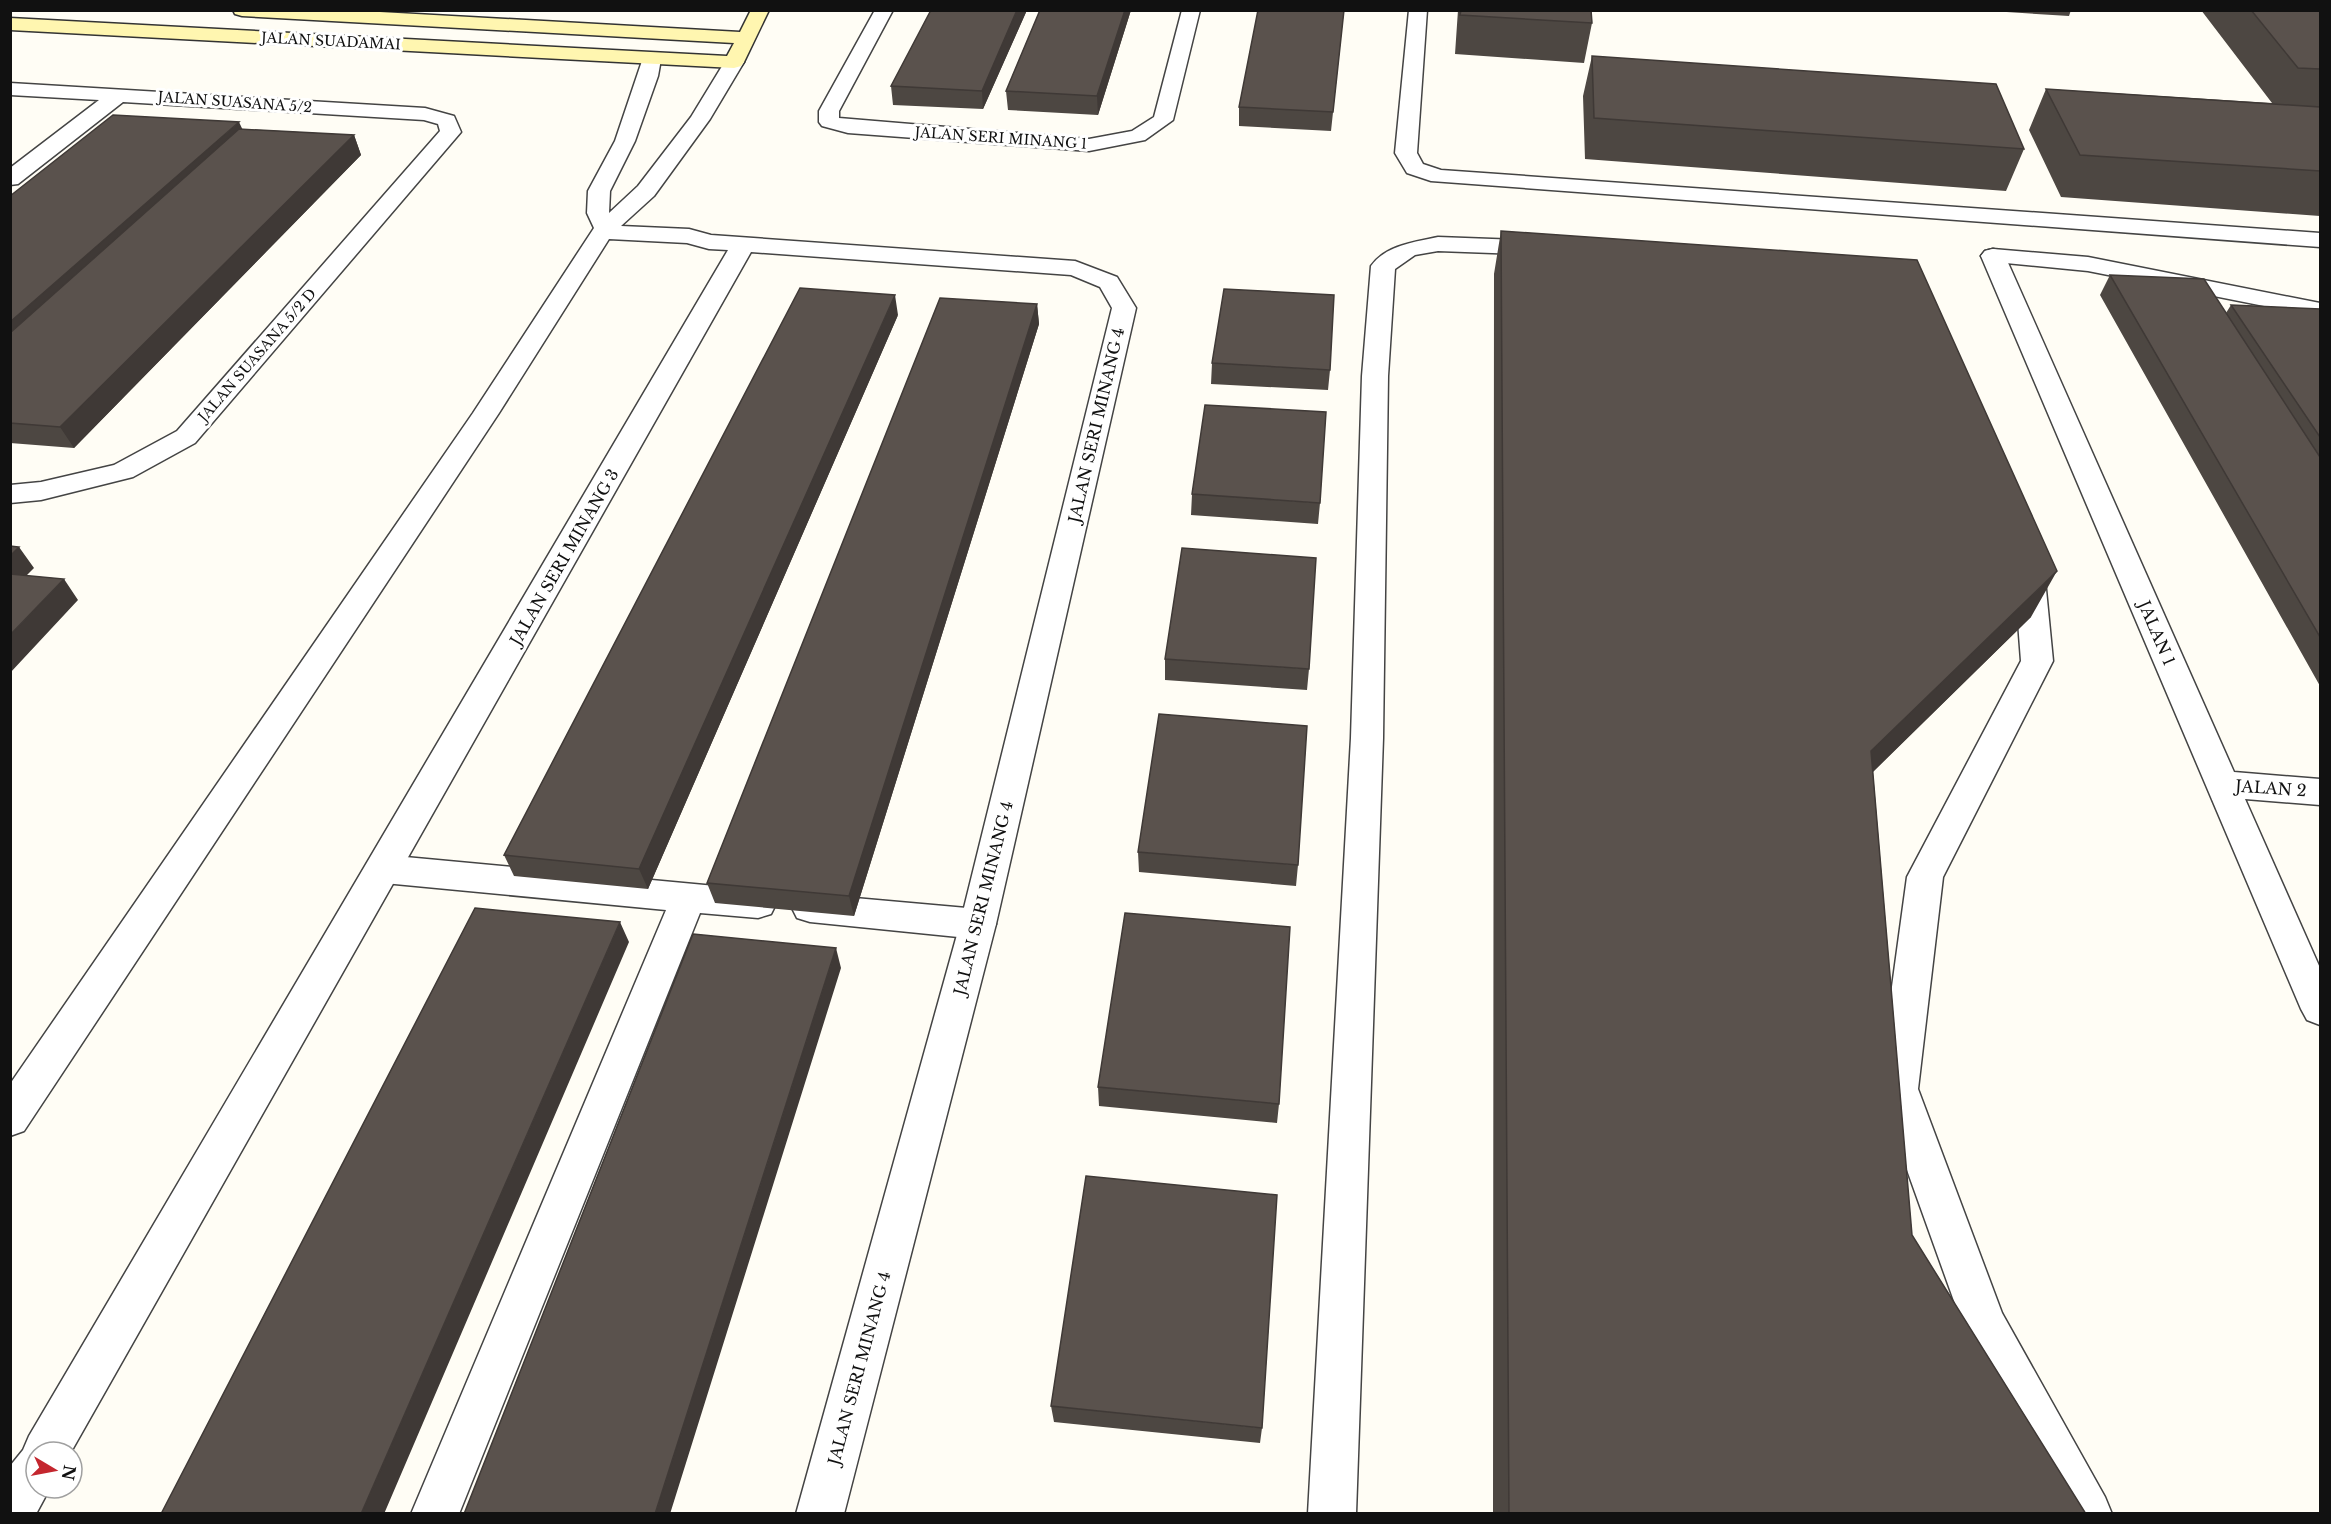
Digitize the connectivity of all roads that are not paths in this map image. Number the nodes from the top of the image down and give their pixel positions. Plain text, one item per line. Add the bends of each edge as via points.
1 (115, 10) edge
2 (242, 10) edge
3 (556, 10) edge
4 (759, 10) edge
5 (884, 10) edge
6 (1191, 10) edge
7 (1418, 10) edge
8 (88, 14) edge
9 (675, 19) dead end
10 (10, 23) edge
11 (479, 25) junction
12 (134, 30) junction
13 (663, 35) junction
14 (746, 38) junction
15 (651, 59) junction
16 (734, 62) junction
17 (10, 89) edge
18 (120, 94) junction
19 (451, 132) joint
20 (10, 179) edge
21 (600, 235) junction
22 (2320, 240) edge
23 (709, 242) junction
24 (743, 245) junction
25 (1578, 250) edge
26 (2320, 310) edge
27 (10, 494) edge
28 (2020, 543) edge
29 (2222, 784) junction
30 (2320, 792) edge
31 (384, 869) junction
32 (689, 897) junction
33 (978, 924) junction
34 (2320, 1009) edge
35 (10, 1118) edge
36 (52, 1440) edge
37 (24, 1488) edge
38 (10, 1512) edge
39 (435, 1514) edge
40 (820, 1514) edge
41 (1332, 1514) edge
42 (2088, 1514) edge

1 - 8 main road
2 - 11 main road, JALAN SUADAMAI
3 - 11 main road
4 - 14 main road
5 - 6 street, JALAN SERI MINANG 1 via 829,111 829,122 848,127 1089,145 1138,135 1162,120
7 - 22 street via 1406,153 1415,168 1439,176
8 - 10 main road
8 - 12 main road via 104,23
9 - 13 main road
10 - 12 main road, JALAN SUADAMAI
11 - 13 main road, JALAN SUADAMAI
12 - 15 main road, JALAN SUADAMAI
13 - 14 main road, JALAN SUADAMAI
13 - 15 main road
14 - 16 main road
15 - 16 main road, JALAN SUADAMAI
15 - 21 street via 625,141 599,191
16 - 21 street via 700,118 646,191
17 - 18 street, JALAN SUASANA 5/2
18 - 19 street, JALAN SUASANA 5/2 via 425,114 447,120
18 - 20 street
19 - 27 street, JALAN SUASANA 5/2 D via 186,437 123,471 41,491
21 - 23 street via 689,236
21 - 23 street via 663,246
21 - 35 street via 486,413
23 - 24 street
24 - 31 street, JALAN SERI MINANG 3
24 - 33 street, JALAN SERI MINANG 4 via 1075,268 1110,282 1124,308
25 - 41 street via 1438,244 1408,250 1383,266 1375,376 1367,738
26 - 29 street, JALAN 1 via 2088,264 1993,256
28 - 42 street via 2029,565 2037,661 1925,877 1898,1089 1984,1325
29 - 30 street, JALAN 2
29 - 34 street, JALAN 1
31 - 32 street
31 - 36 street, JALAN SERI MINANG 3
32 - 33 street
32 - 39 street
33 - 40 street, JALAN SERI MINANG 4
37 - 38 street

